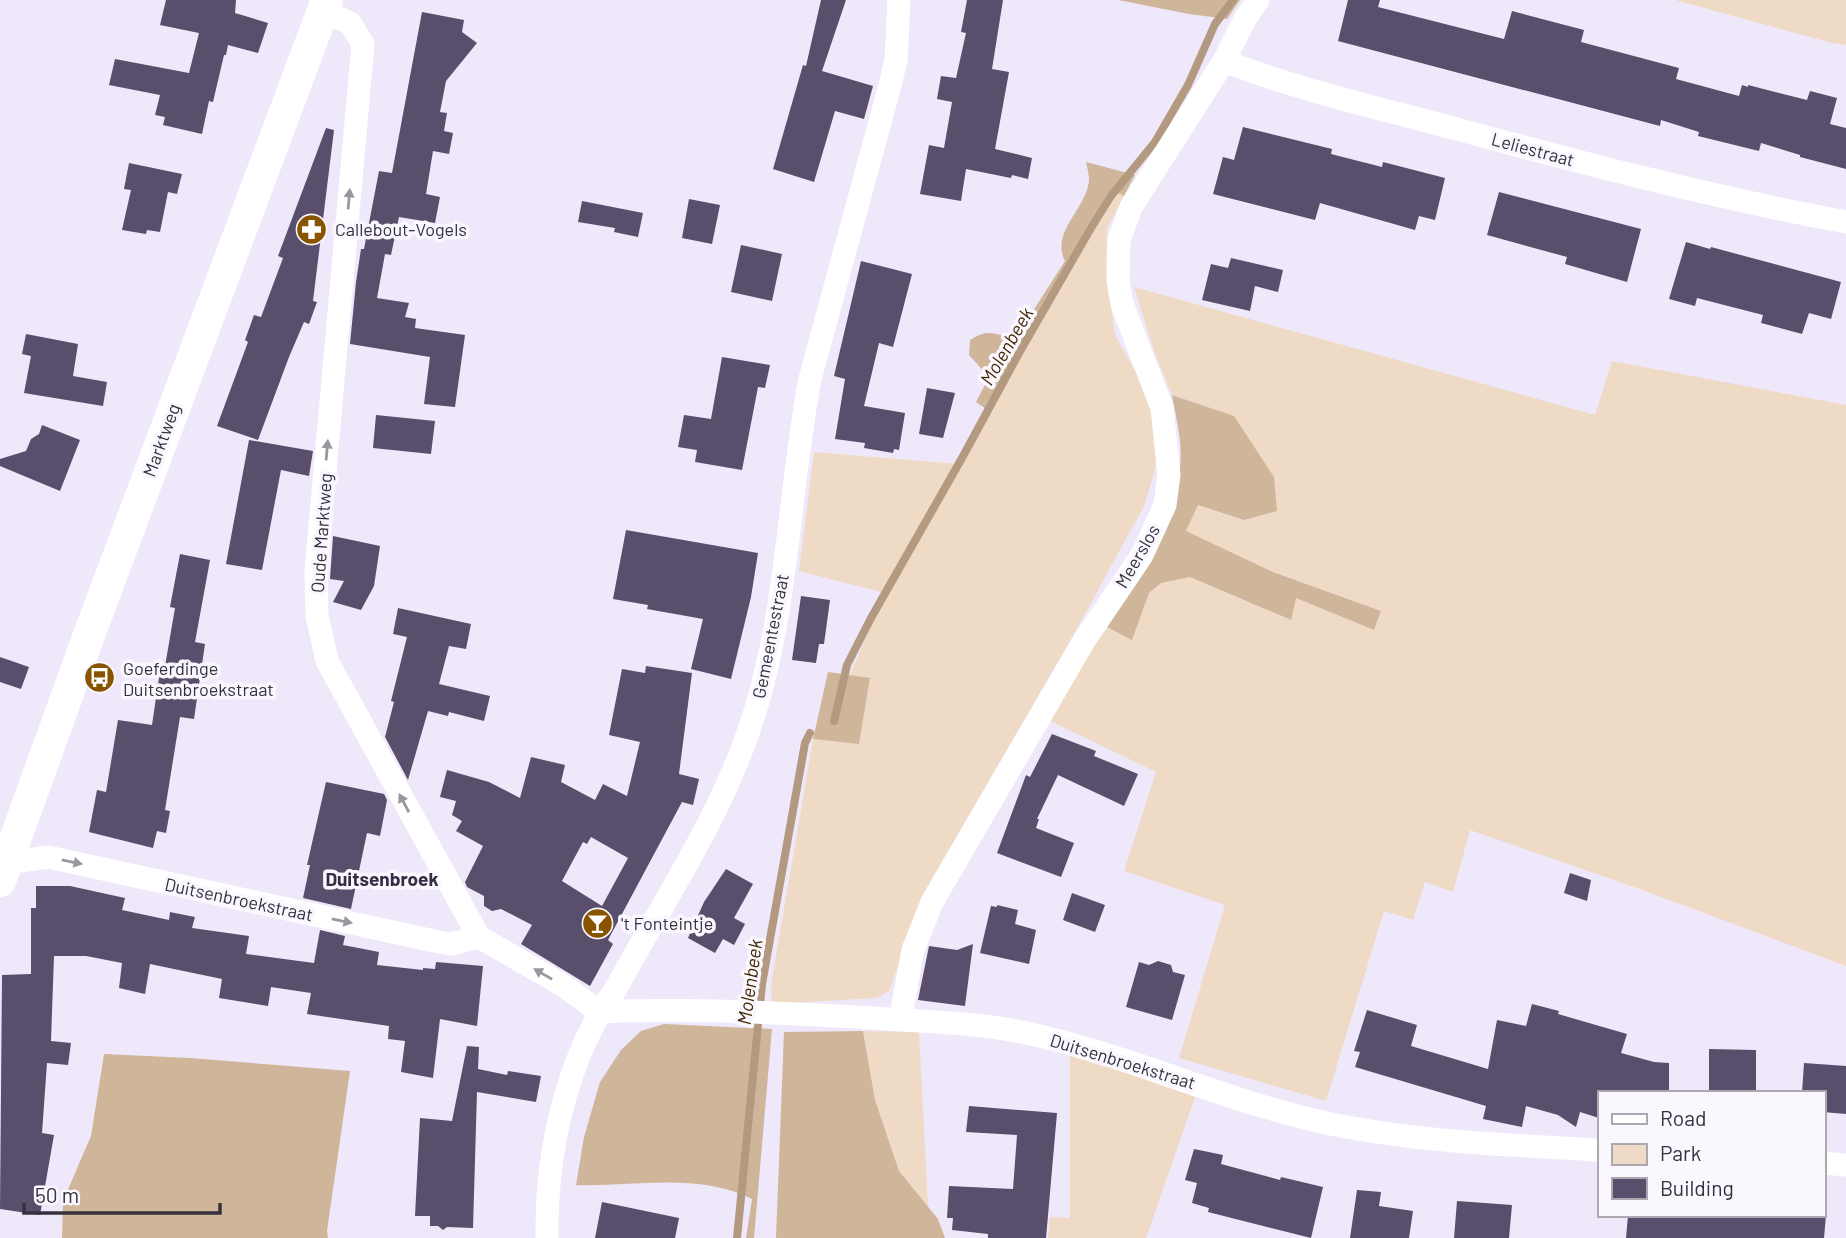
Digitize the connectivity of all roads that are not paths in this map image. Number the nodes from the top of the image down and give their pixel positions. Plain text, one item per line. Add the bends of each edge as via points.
1 (899, 0) edge
2 (1258, 0) edge
3 (325, 5) edge
4 (1224, 61) junction
5 (1846, 222) edge
6 (2, 870) edge
7 (479, 937) junction
8 (600, 1012) junction
9 (900, 1020) junction
10 (1598, 1150) edge
11 (1825, 1163) edge
12 (1846, 1165) edge
13 (547, 1238) edge

1 - 8 street, Gemeentestraat via 896,60 810,379 778,609 754,717 707,830
2 - 4 street, Meerslos
3 - 6 street, Marktweg
7 -> 3 street, Oude Marktweg via 327,662 317,616 316,571 363,44 350,23
4 - 5 street, Leliestraat via 1278,82 1584,163
4 - 9 street, Meerslos via 1131,207 1119,240 1122,304 1162,408 1169,475 1165,505 1142,555 1084,641 932,902 913,950
6 -> 7 street, Duitsenbroekstraat via 48,857 434,941 451,944
8 -> 7 street
8 - 9 street, Duitsenbroekstraat via 655,1009
8 - 13 street, Gemeentestraat via 581,1049 563,1104 552,1160
9 - 10 street, Duitsenbroekstraat via 969,1024 1082,1045 1330,1124 1472,1143
11 - 12 street

